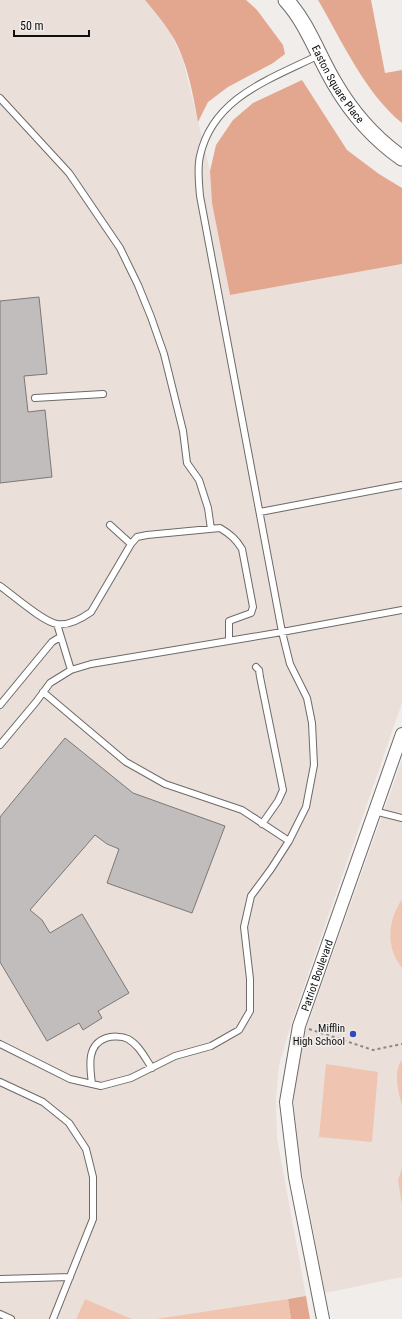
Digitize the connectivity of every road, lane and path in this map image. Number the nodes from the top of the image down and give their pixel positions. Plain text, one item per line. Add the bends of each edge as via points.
1 (286, 0) edge
2 (319, 55) junction
3 (0, 98) edge
4 (402, 158) edge
5 (102, 394) dead end
6 (35, 398) dead end
7 (402, 485) edge
8 (260, 512) junction
9 (110, 525) dead end
10 (211, 529) junction
11 (131, 544) junction
12 (0, 586) edge
13 (402, 610) edge
14 (56, 624) junction
15 (282, 632) junction
16 (60, 637) junction
17 (229, 640) junction
18 (256, 667) dead end
19 (71, 670) junction
20 (43, 692) junction
21 (0, 705) edge
22 (402, 734) edge
23 (0, 744) edge
24 (374, 811) junction
25 (402, 818) edge
26 (262, 824) junction
27 (289, 841) junction
28 (299, 1026) junction
29 (0, 1044) edge
30 (402, 1044) edge
31 (152, 1068) junction
32 (0, 1082) edge
33 (92, 1084) junction
34 (70, 1277) junction
35 (0, 1278) edge
36 (0, 1314) edge
37 (11, 1319) edge
38 (53, 1319) edge
39 (323, 1319) edge

1 - 2 street, Easton Square Place via 304,24
2 - 4 street, Easton Square Place via 351,109 375,136
2 - 8 lane via 252,89 229,105 216,119 200,156 200,196
3 - 10 lane via 69,173 120,248 138,285 164,354 183,431 187,463 199,480 208,508
5 - 6 lane
7 - 8 lane
8 - 15 lane
9 - 11 lane
10 - 11 lane via 147,534
10 - 17 lane via 220,528 230,533 242,549 253,607 251,613 228,621
11 - 14 lane via 91,612 81,619
12 - 14 lane via 45,619
13 - 15 lane
14 - 16 lane
15 - 17 lane
15 - 27 lane via 290,664 307,698 312,723 314,765 306,807
16 - 19 lane
16 - 21 lane via 52,642
17 - 19 lane via 91,664
18 - 26 lane via 259,670 282,790 278,802
19 - 20 lane via 50,683
20 - 23 lane
20 - 26 lane via 126,762 166,784 242,810
22 - 24 street, Patriot Boulevard
24 - 25 lane
24 - 28 street, Patriot Boulevard
26 - 27 lane
27 - 31 lane via 251,896 244,927 250,979 250,1010 239,1030 211,1046 175,1056
28 - 30 path via 373,1050
28 - 39 street, Patriot Boulevard via 286,1102 295,1178
29 - 33 lane via 70,1079
31 - 33 lane via 131,1078 101,1086
31 - 33 lane via 136,1046 127,1039 109,1037 94,1046 90,1064
32 - 34 lane via 43,1102 69,1123 86,1149 93,1177 93,1219
34 - 35 lane
34 - 38 lane
36 - 37 lane

